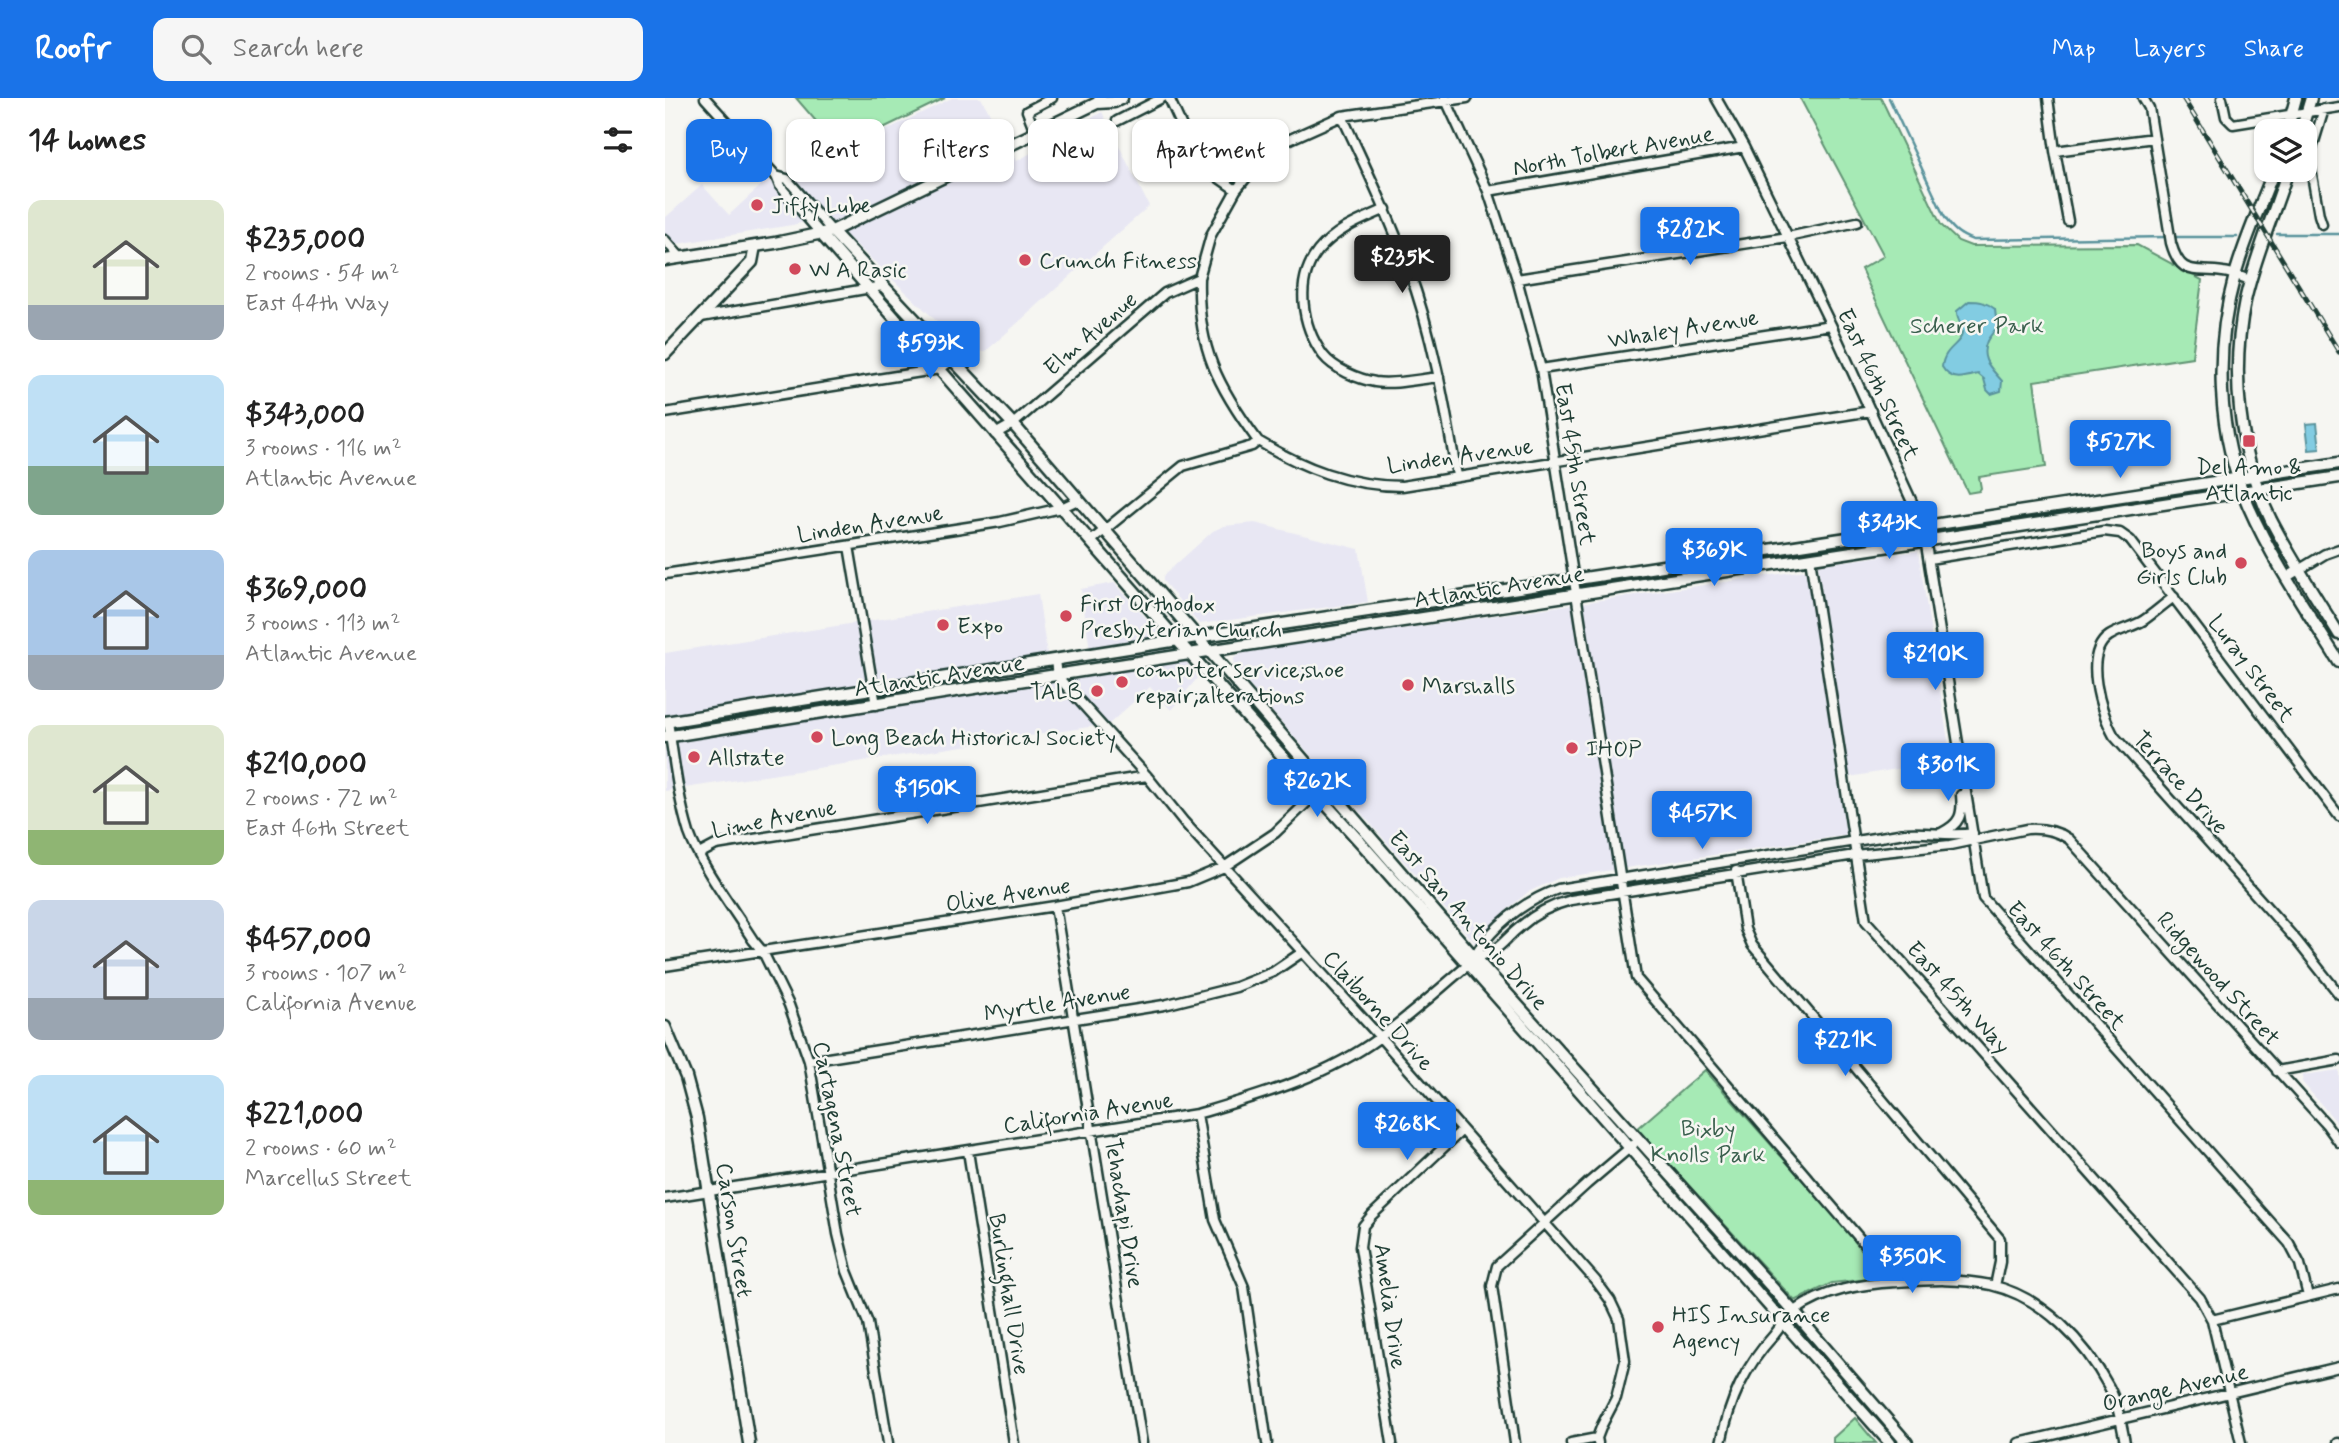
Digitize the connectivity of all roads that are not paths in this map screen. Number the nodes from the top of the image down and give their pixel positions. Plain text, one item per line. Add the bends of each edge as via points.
1 (705, 98) edge
2 (1052, 98) edge
3 (1122, 98) edge
4 (1162, 98) edge
5 (1168, 98) edge
6 (1467, 98) edge
7 (1716, 98) edge
8 (2048, 98) edge
9 (2143, 98) edge
10 (2222, 98) edge
11 (2296, 98) edge
12 (2311, 98) edge
13 (1446, 100) edge
14 (1099, 101) edge
15 (2339, 107) edge
16 (2324, 109) junction
17 (2307, 113) junction
18 (2291, 115) junction
19 (1342, 116) junction
20 (1030, 119) edge
21 (1065, 119) edge
22 (2290, 119) edge
23 (2305, 119) edge
24 (1118, 120) edge
25 (1028, 138) edge
26 (2154, 138) junction
27 (1744, 147) junction
28 (2055, 151) junction
29 (776, 176) junction
30 (2270, 182) edge
31 (2284, 182) edge
32 (1236, 190) junction
33 (1488, 191) junction
34 (1386, 209) junction
35 (2068, 221) dead end
36 (1857, 222) dead end
37 (2322, 224) dead end
38 (832, 231) junction
39 (821, 234) junction
40 (1788, 237) junction
41 (665, 240) edge
42 (755, 246) junction
43 (680, 257) junction
44 (665, 260) edge
45 (2235, 275) junction
46 (1199, 278) junction
47 (1517, 279) junction
48 (2250, 280) junction
49 (883, 286) junction
50 (866, 288) junction
51 (701, 317) junction
52 (1831, 325) junction
53 (665, 354) edge
54 (953, 359) junction
55 (940, 369) junction
56 (1541, 369) junction
57 (1439, 377) junction
58 (1871, 411) junction
59 (665, 413) edge
60 (1013, 424) junction
61 (995, 434) junction
62 (1258, 441) junction
63 (1556, 461) junction
64 (2339, 463) edge
65 (2253, 475) junction
66 (1457, 477) junction
67 (2238, 477) junction
68 (2339, 477) edge
69 (2259, 490) junction
70 (2243, 492) junction
71 (1078, 500) junction
72 (1061, 508) junction
73 (1923, 526) junction
74 (1104, 529) junction
75 (1927, 540) junction
76 (1091, 541) junction
77 (849, 546) junction
78 (2339, 549) edge
79 (1810, 558) junction
80 (1929, 559) junction
81 (2299, 569) junction
82 (665, 574) edge
83 (2287, 576) junction
84 (1575, 581) junction
85 (1577, 593) junction
86 (2174, 597) junction
87 (2339, 634) edge
88 (1197, 637) junction
89 (1178, 641) junction
90 (1207, 651) junction
91 (1189, 654) junction
92 (1055, 660) junction
93 (2339, 662) edge
94 (1057, 676) junction
95 (873, 689) junction
96 (876, 705) junction
97 (667, 722) edge
98 (668, 737) edge
99 (1147, 776) junction
100 (1326, 784) junction
101 (1965, 786) junction
102 (1314, 794) junction
103 (2339, 816) edge
104 (1941, 833) junction
105 (1974, 836) junction
106 (2069, 839) joint
107 (1853, 843) junction
108 (699, 854) junction
109 (1854, 855) junction
110 (1735, 861) junction
111 (1224, 867) junction
112 (1736, 873) junction
113 (1620, 878) junction
114 (1622, 892) junction
115 (1055, 906) junction
116 (763, 952) junction
117 (1301, 953) junction
118 (1471, 961) junction
119 (665, 966) edge
120 (2339, 994) edge
121 (1074, 1019) junction
122 (665, 1027) edge
123 (1380, 1037) junction
124 (2339, 1060) edge
125 (809, 1061) junction
126 (2277, 1071) junction
127 (1197, 1114) junction
128 (1093, 1131) junction
129 (1461, 1131) junction
130 (1638, 1141) junction
131 (2339, 1142) edge
132 (1629, 1148) junction
133 (968, 1151) junction
134 (828, 1173) junction
135 (710, 1191) junction
136 (665, 1198) edge
137 (1544, 1222) junction
138 (1897, 1282) junction
139 (1995, 1286) junction
140 (2339, 1289) edge
141 (2308, 1296) junction
142 (1794, 1312) junction
143 (2212, 1320) junction
144 (1784, 1322) junction
145 (2339, 1367) edge
146 (2229, 1394) junction
147 (2121, 1420) junction
148 (1598, 1440) edge
149 (749, 1443) edge
150 (888, 1443) edge
151 (1014, 1443) edge
152 (1142, 1443) edge
153 (1266, 1443) edge
154 (1392, 1443) edge
155 (1514, 1443) edge
156 (1571, 1443) edge
157 (1721, 1443) edge
158 (1890, 1443) edge
159 (1907, 1443) edge
160 (2019, 1443) edge
161 (2125, 1443) edge
162 (2241, 1443) edge

1 - 29 street, East San Antonio Drive
2 - 20 street via 1027,111
3 - 14 main road
4 - 24 street
5 - 32 street via 1199,164
6 - 13 street
7 - 27 street, East 46th Street
8 - 28 street
9 - 26 street
10 - 18 street via 2232,124
11 - 18 main road
12 - 17 main road
13 - 19 street
13 - 33 street, East 45th Street
14 - 21 main road
15 - 16 street
16 - 17 street
16 - 37 street via 2309,158
17 - 18 street
17 - 23 main road
18 - 22 main road
19 - 32 street via 1286,141
19 - 34 street
25 - 38 main road
26 - 28 street
26 - 45 street via 2177,260 2191,270
27 - 33 street, North Tolbert Avenue
27 - 40 street, East 46th Street
28 - 35 street
29 - 38 street, East San Antonio Drive via 787,179
29 - 39 street, East San Antonio Drive
30 - 45 main road
31 - 48 main road
32 - 46 street via 1211,235
33 - 47 street, East 45th Street
34 - 57 street via 1409,270
34 - 57 street via 1353,223 1317,252 1307,270 1302,298 1308,327 1324,357 1353,375 1374,382
36 - 40 street
38 - 39 main road
38 - 49 main road, East San Antonio Drive
39 - 42 main road
39 - 50 main road, East San Antonio Drive
40 - 47 street
40 - 52 street, East 46th Street
41 - 43 street
42 - 43 main road
42 - 51 main road via 752,262
43 - 44 main road
45 - 48 street
45 - 67 main road via 2224,335 2223,395
46 - 60 street, Elm Avenue via 1165,293
46 - 62 street via 1201,328 1210,363
47 - 56 street, East 45th Street
48 - 65 main road via 2239,344 2238,384
49 - 50 street
49 - 54 main road, East San Antonio Drive
50 - 51 street
50 - 55 main road, East San Antonio Drive
51 - 53 main road
52 - 56 street, Whaley Avenue
52 - 58 street, East 46th Street
54 - 55 street
54 - 60 main road, East San Antonio Drive
55 - 59 street
55 - 61 main road, East San Antonio Drive
56 - 63 street, East 45th Street
57 - 66 street
58 - 63 street, Linden Avenue
58 - 73 street, East 46th Street
60 - 61 street, Elm Avenue
60 - 71 main road, East San Antonio Drive
61 - 72 main road, East San Antonio Drive
62 - 66 street, Linden Avenue via 1306,467 1362,484 1402,486
62 - 74 street via 1184,466
63 - 66 street, Linden Avenue
63 - 84 street, East 45th Street
64 - 65 main road, Atlantic Avenue
65 - 67 main road, Atlantic Avenue
65 - 69 main road
67 - 70 main road
67 - 73 main road, Atlantic Avenue
68 - 69 main road, Atlantic Avenue
69 - 70 main road, Atlantic Avenue
69 - 81 main road
70 - 75 main road, Atlantic Avenue
70 - 83 main road
71 - 72 street, Linden Avenue
71 - 74 main road, East San Antonio Drive
72 - 76 main road, East San Antonio Drive
72 - 77 street, Linden Avenue
73 - 75 street, East 46th Street
73 - 84 main road, Atlantic Avenue
74 - 76 street
74 - 88 main road, East San Antonio Drive
75 - 79 main road, Atlantic Avenue
75 - 80 street, East 46th Street
76 - 89 main road, East San Antonio Drive
77 - 82 street, Linden Avenue
77 - 95 street
78 - 81 street
79 - 85 main road, Atlantic Avenue
79 - 107 street, East 45th Way
80 - 86 street, Luray Street via 2115,531 2130,540
80 - 101 street, East 46th Street
81 - 83 street
81 - 87 main road
83 - 93 main road
84 - 85 street, East 45th Street
84 - 88 main road, Atlantic Avenue
85 - 90 main road, Atlantic Avenue
85 - 113 street, East 45th Street
86 - 103 street, Luray Street
86 - 120 street, Terrace Drive via 2143,621 2110,635 2099,645 2095,662 2105,719 2114,736
88 - 89 main road, Atlantic Avenue
88 - 90 main road, East San Antonio Drive
89 - 91 main road, East San Antonio Drive
89 - 92 main road, Atlantic Avenue
90 - 91 main road, Atlantic Avenue
90 - 100 main road, East San Antonio Drive
91 - 94 main road, Atlantic Avenue
91 - 102 main road, East San Antonio Drive
92 - 94 street
92 - 95 main road, Atlantic Avenue
94 - 96 main road, Atlantic Avenue
94 - 99 street, Claiborne Drive
95 - 96 street
95 - 97 main road, Atlantic Avenue
96 - 98 main road, Atlantic Avenue
97 - 98 street, Cartagena Street
98 - 108 street, Cartagena Street via 689,834
99 - 108 street, Lime Avenue via 716,845
99 - 111 street, Claiborne Drive
100 - 102 street, Olive Avenue
100 - 118 main road, East San Antonio Drive
101 - 104 street via 1961,818
101 - 105 street, East 46th Street
102 - 111 street, Olive Avenue via 1275,832
102 - 118 main road, East San Antonio Drive
104 - 105 street, California Avenue
104 - 107 street, California Avenue via 1905,833
105 - 106 street, California Avenue via 2039,828
105 - 109 street, California Avenue via 1950,845
105 - 141 street, East 46th Street via 1982,892 1989,907 2289,1243
106 - 126 street, Ridgewood Street
107 - 109 street, East 45th Way
107 - 110 street, California Avenue
108 - 116 street, Cartagena Street
109 - 112 street, California Avenue
109 - 143 street, East 45th Way via 1866,921 2200,1298
110 - 112 street
110 - 113 street, California Avenue
111 - 115 street, Olive Avenue via 1170,887
111 - 117 street, Claiborne Drive
112 - 114 street, California Avenue
112 - 139 street via 1752,945 2000,1239
113 - 114 street, East 45th Street
113 - 118 street, California Avenue via 1541,895 1513,913
114 - 118 street, California Avenue via 1544,909 1494,952
114 - 138 street, East 45th Street via 1636,978
115 - 116 street, Olive Avenue
115 - 121 street, Tehachapi Drive
116 - 119 street, Olive Avenue
116 - 125 street, Cartagena Street
117 - 121 street, Myrtle Avenue via 1273,972 1236,987
117 - 123 street, Claiborne Drive
118 - 123 street, California Avenue
118 - 130 main road, East San Antonio Drive
118 - 132 main road, East San Antonio Drive
121 - 125 street, Myrtle Avenue
121 - 128 street, Tehachapi Drive
122 - 135 main road, Carson Street via 692,1097
123 - 127 street, California Avenue via 1324,1070 1277,1090
123 - 129 street, Claiborne Drive
124 - 126 street
125 - 134 street, Cartagena Street
126 - 131 street, Ridgewood Street
127 - 128 street, California Avenue
127 - 153 street via 1215,1220 1244,1287
128 - 133 street, California Avenue
128 - 152 street, Tehachapi Drive
129 - 137 street, Claiborne Drive
129 - 154 street, Amelia Drive via 1363,1226 1360,1247
130 - 132 street
130 - 142 main road, East San Antonio Drive
132 - 137 street
132 - 144 main road, East San Antonio Drive
133 - 134 street, California Avenue
133 - 151 street, Burlinghall Drive
134 - 135 street, California Avenue
134 - 150 street, Cartagena Street via 847,1271 868,1323
135 - 136 street, California Avenue
135 - 149 main road, Carson Street
137 - 148 street, Claiborne Drive via 1596,1281 1619,1319 1625,1360 1616,1398
137 - 155 street via 1497,1266 1492,1286
138 - 139 street via 1935,1279
138 - 142 street via 1871,1283 1821,1296
139 - 147 street via 2050,1314 2068,1331 2111,1389
140 - 141 street
141 - 143 street
142 - 144 street
142 - 159 main road, East San Antonio Drive
143 - 146 street, East 45th Way
144 - 157 street via 1743,1376
144 - 158 main road, East San Antonio Drive
145 - 146 street, Orange Avenue
146 - 147 street, Orange Avenue
146 - 162 street, East 45th Way
147 - 160 street, Orange Avenue
147 - 161 street
148 - 156 street

